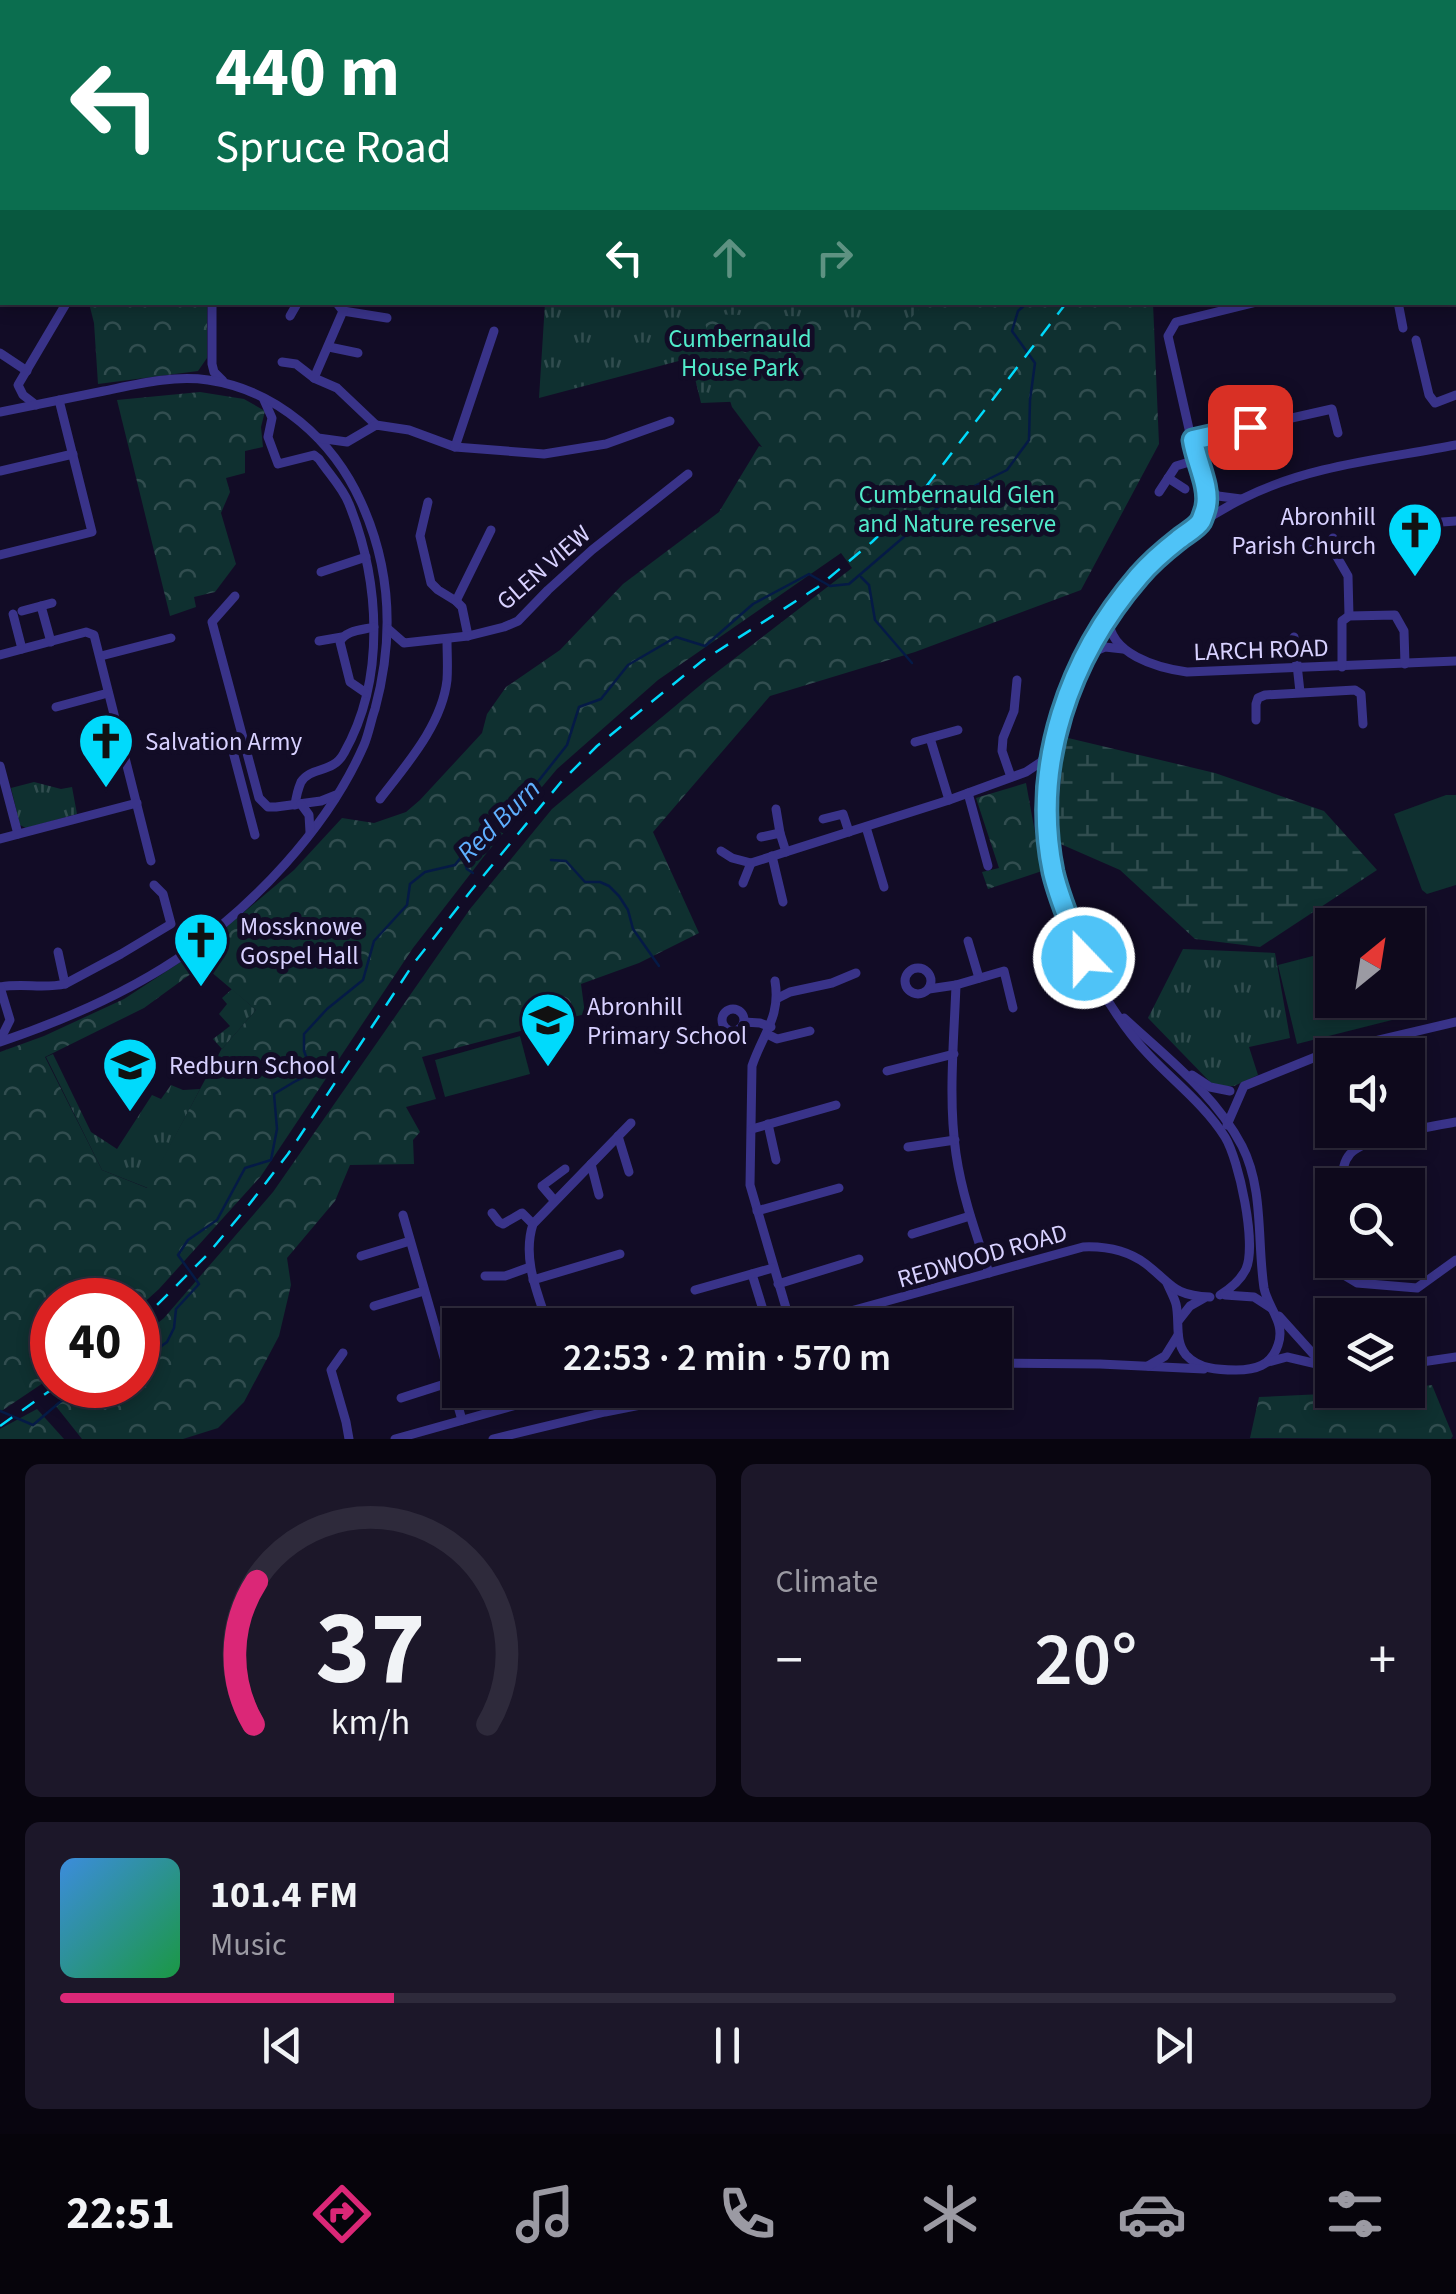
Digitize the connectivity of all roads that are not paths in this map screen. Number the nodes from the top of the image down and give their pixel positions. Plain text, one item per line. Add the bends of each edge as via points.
1 (64, 305) edge
2 (212, 305) edge
3 (296, 305) edge
4 (1246, 305) edge
5 (1399, 305) edge
6 (340, 307) edge
7 (290, 316) dead end
8 (387, 318) dead end
9 (1403, 328) dead end
10 (494, 331) dead end
11 (1416, 340) dead end
12 (329, 348) junction
13 (0, 353) edge
14 (358, 353) dead end
15 (282, 362) dead end
16 (212, 364) junction
17 (27, 370) junction
18 (193, 378) junction
19 (314, 378) junction
20 (225, 384) junction
21 (1456, 395) edge
22 (263, 397) junction
23 (59, 400) junction
24 (36, 405) junction
25 (0, 412) edge
26 (296, 418) junction
27 (670, 421) dead end
28 (272, 422) junction
29 (376, 425) junction
30 (1338, 433) dead end
31 (318, 438) junction
32 (1193, 440) junction
33 (347, 442) junction
34 (455, 446) junction
35 (1456, 446) edge
36 (72, 454) junction
37 (1196, 460) junction
38 (341, 467) junction
39 (0, 471) edge
40 (688, 474) dead end
41 (1168, 478) junction
42 (1207, 487) junction
43 (1185, 489) dead end
44 (1159, 492) dead end
45 (1242, 499) junction
46 (428, 502) dead end
47 (1442, 522) dead end
48 (1456, 522) edge
49 (1200, 524) junction
50 (491, 530) dead end
51 (1333, 538) dead end
52 (1301, 549) dead end
53 (1333, 550) junction
54 (0, 555) edge
55 (366, 557) junction
56 (321, 572) dead end
57 (236, 596) dead end
58 (456, 600) junction
59 (52, 603) dead end
60 (41, 606) junction
61 (1109, 616) junction
62 (1349, 616) junction
63 (374, 627) junction
64 (388, 630) junction
65 (468, 636) junction
66 (342, 637) junction
67 (1294, 637) dead end
68 (170, 638) dead end
69 (447, 639) junction
70 (319, 641) dead end
71 (51, 642) junction
72 (404, 642) junction
73 (150, 644) junction
74 (22, 649) junction
75 (1125, 650) junction
76 (0, 655) edge
77 (101, 656) junction
78 (1085, 656) junction
79 (154, 657) dead end
80 (386, 657) junction
81 (1456, 661) edge
82 (1405, 664) junction
83 (1342, 666) junction
84 (1297, 669) junction
85 (1018, 680) dead end
86 (107, 691) junction
87 (1300, 692) junction
88 (366, 694) junction
89 (78, 701) junction
90 (56, 707) dead end
91 (81, 713) dead end
92 (1256, 720) dead end
93 (1363, 724) dead end
94 (958, 730) dead end
95 (930, 738) junction
96 (1054, 741) junction
97 (916, 742) dead end
98 (231, 744) dead end
99 (0, 766) edge
100 (1024, 773) junction
101 (253, 776) junction
102 (1011, 777) junction
103 (241, 780) junction
104 (1047, 789) junction
105 (338, 793) junction
106 (968, 793) junction
107 (380, 799) dead end
108 (949, 800) junction
109 (137, 803) junction
110 (298, 804) junction
111 (776, 809) dead end
112 (823, 819) dead end
113 (866, 826) junction
114 (849, 832) junction
115 (780, 833) junction
116 (18, 834) junction
117 (255, 835) dead end
118 (310, 835) junction
119 (760, 837) dead end
120 (0, 838) edge
121 (722, 851) dead end
122 (786, 852) junction
123 (772, 856) junction
124 (151, 861) dead end
125 (751, 863) junction
126 (988, 866) dead end
127 (743, 883) dead end
128 (154, 885) dead end
129 (884, 888) dead end
130 (783, 902) dead end
131 (968, 941) dead end
132 (58, 952) dead end
133 (856, 974) dead end
134 (979, 978) junction
135 (776, 981) dead end
136 (65, 984) junction
137 (956, 985) junction
138 (0, 987) edge
139 (929, 989) dead end
140 (778, 998) junction
141 (2, 1008) edge
142 (1013, 1008) dead end
143 (1114, 1009) junction
144 (10, 1020) junction
145 (744, 1022) dead end
146 (1456, 1022) edge
147 (36, 1030) junction
148 (769, 1030) junction
149 (810, 1031) dead end
150 (0, 1041) edge
151 (954, 1054) junction
152 (1170, 1059) junction
153 (887, 1071) dead end
154 (1244, 1086) junction
155 (1184, 1089) junction
156 (1230, 1092) junction
157 (1203, 1093) junction
158 (836, 1104) dead end
159 (1235, 1108) junction
160 (1456, 1122) edge
161 (1228, 1123) junction
162 (631, 1124) dead end
163 (768, 1124) junction
164 (752, 1129) junction
165 (618, 1136) junction
166 (1226, 1138) junction
167 (955, 1140) junction
168 (908, 1147) dead end
169 (1242, 1147) junction
170 (776, 1160) dead end
171 (591, 1164) junction
172 (1343, 1168) edge
173 (565, 1169) dead end
174 (629, 1172) dead end
175 (534, 1174) dead end
176 (542, 1186) junction
177 (839, 1188) dead end
178 (599, 1195) dead end
179 (554, 1200) junction
180 (757, 1211) junction
181 (492, 1213) dead end
182 (403, 1215) dead end
183 (970, 1216) junction
184 (533, 1224) junction
185 (912, 1234) dead end
186 (410, 1241) junction
187 (620, 1254) dead end
188 (361, 1256) dead end
189 (858, 1259) dead end
190 (1456, 1260) edge
191 (530, 1267) junction
192 (773, 1268) junction
193 (989, 1272) junction
194 (752, 1274) junction
195 (484, 1276) dead end
196 (1349, 1278) edge
197 (533, 1280) junction
198 (1167, 1283) junction
199 (778, 1284) junction
200 (424, 1290) junction
201 (694, 1290) dead end
202 (1215, 1296) junction
203 (374, 1306) dead end
204 (542, 1308) edge
205 (762, 1308) edge
206 (786, 1308) edge
207 (861, 1308) edge
208 (1273, 1310) junction
209 (1178, 1330) junction
210 (343, 1353) dead end
211 (442, 1354) edge
212 (1315, 1356) edge
213 (1456, 1357) edge
214 (1425, 1362) edge
215 (1012, 1363) edge
216 (1266, 1363) junction
217 (1315, 1363) edge
218 (1146, 1367) junction
219 (1216, 1369) junction
220 (442, 1385) edge
221 (401, 1398) dead end
222 (458, 1408) edge
223 (504, 1408) edge
224 (624, 1408) edge
225 (462, 1420) junction
226 (349, 1439) edge
227 (396, 1439) edge
228 (492, 1439) edge

1 - 17 street
2 - 16 street
3 - 7 street
4 - 32 street via 1176,322 1168,336
5 - 9 street
6 - 8 street
6 - 12 street
10 - 34 street
11 - 21 street via 1429,395 1435,403
12 - 14 street
12 - 19 street
13 - 17 street
15 - 19 street
16 - 18 street
16 - 20 street
17 - 24 street via 18,386
18 - 20 street
18 - 23 street
19 - 29 street via 337,388
20 - 22 street
22 - 26 street
22 - 28 street
23 - 24 street
23 - 36 street
24 - 25 street
26 - 28 street
26 - 31 street
27 - 34 street via 606,444 544,454
28 - 55 street via 268,437 278,464 319,459 348,501
29 - 33 street
29 - 34 street
30 - 32 street via 1332,409
31 - 33 street
31 - 38 street
32 - 37 street
33 - 38 street
35 - 45 street via 1298,476
36 - 39 street
36 - 54 street via 92,532
37 - 41 street via 1176,466
37 - 42 street
38 - 64 street via 376,541
40 - 65 street, GLEN VIEW via 592,550 518,621
41 - 43 street
41 - 44 street
42 - 45 street
42 - 49 street
45 - 49 street
46 - 58 street via 420,536 428,574
47 - 48 street
49 - 61 street via 1152,561
50 - 58 street
51 - 53 street
52 - 53 street
53 - 62 street via 1348,576
55 - 56 street
55 - 63 street
57 - 101 street via 212,622
58 - 65 street
59 - 60 street
60 - 71 street
60 - 74 street via 18,612
61 - 75 street via 1110,634
61 - 78 street
62 - 82 street, LARCH ROAD via 1395,614 1404,631
62 - 83 street, LARCH ROAD via 1342,621
63 - 66 street
63 - 88 street
64 - 72 street
64 - 80 street
65 - 69 street, GLEN VIEW
66 - 70 street
66 - 88 street via 350,682
67 - 84 street
68 - 73 street
69 - 72 street, GLEN VIEW
69 - 107 street via 447,682 437,716
71 - 74 street
71 - 77 street via 89,632
72 - 80 street
73 - 77 street
73 - 79 street
74 - 76 street
75 - 78 street via 1106,647
75 - 84 street, LARCH ROAD via 1187,672
77 - 86 street
78 - 96 street
80 - 105 street via 365,743
81 - 82 street, LARCH ROAD
82 - 83 street, LARCH ROAD
83 - 84 street, LARCH ROAD
84 - 87 street
85 - 102 street via 1002,751
86 - 89 street
86 - 109 street
87 - 92 street via 1258,698
87 - 93 street via 1355,690
88 - 110 street via 339,763 304,778
89 - 90 street
89 - 91 street
94 - 95 street
95 - 97 street
95 - 108 street
96 - 100 street
96 - 104 street
98 - 103 street
99 - 116 street
100 - 102 street
100 - 104 street
101 - 103 street
101 - 110 street via 268,807
102 - 106 street
103 - 117 street
104 - 143 street via 1053,872 1064,910
105 - 110 street
105 - 118 street
106 - 108 street
106 - 126 street
108 - 113 street
109 - 116 street
109 - 124 street
110 - 118 street via 309,815
111 - 115 street
112 - 114 street via 844,814
113 - 114 street
113 - 129 street
114 - 122 street
115 - 119 street
115 - 122 street
116 - 120 street
118 - 147 street via 248,901 175,960
121 - 125 street
122 - 123 street
123 - 125 street
123 - 130 street
125 - 127 street
128 - 136 street via 170,924
131 - 134 street
132 - 136 street
133 - 140 street
134 - 137 street
134 - 142 street via 1004,972
135 - 140 street
136 - 138 street
137 - 139 street
137 - 151 street
138 - 141 street
140 - 148 street
141 - 144 street
143 - 152 street
143 - 155 street
144 - 147 street
144 - 150 street
145 - 148 street
146 - 154 street via 1328,1052
147 - 150 street
148 - 149 street via 777,1039
148 - 164 street via 752,1066
151 - 153 street
151 - 167 street
152 - 156 street via 1210,1087
152 - 157 street
154 - 156 street
154 - 159 street
155 - 157 street
155 - 166 street
156 - 157 street
157 - 161 street
158 - 163 street
159 - 161 street
159 - 169 street
160 - 172 street via 1359,1147
161 - 166 street
161 - 169 street
162 - 165 street
163 - 164 street
163 - 170 street
164 - 180 street via 750,1185
165 - 171 street
165 - 174 street
166 - 202 street via 1243,1191 1248,1265
167 - 168 street
167 - 183 street
169 - 208 street via 1256,1193 1264,1289
171 - 178 street
171 - 179 street
173 - 176 street
175 - 176 street
176 - 179 street
177 - 180 street
179 - 184 street
180 - 192 street
181 - 184 street via 504,1224 522,1212
182 - 186 street
183 - 185 street
183 - 193 street
184 - 191 street
186 - 188 street
186 - 200 street
187 - 197 street
189 - 199 street
190 - 196 street via 1417,1288
191 - 195 street
191 - 197 street
192 - 194 street
192 - 199 street
193 - 198 street, REDWOOD ROAD via 1100,1246 1137,1258
193 - 207 street, REDWOOD ROAD
194 - 201 street
194 - 205 street
197 - 204 street
198 - 202 street, REDWOOD ROAD via 1188,1296
198 - 209 street
199 - 206 street
200 - 203 street
200 - 211 street
202 - 208 street via 1254,1297
202 - 209 street via 1190,1306
208 - 212 street
208 - 216 street via 1280,1335
209 - 218 street via 1166,1356
209 - 219 street via 1188,1357
210 - 226 street via 331,1370
213 - 214 street
215 - 218 street
216 - 217 street via 1286,1357
216 - 219 street
218 - 219 street
220 - 221 street
222 - 225 street
223 - 225 street
224 - 228 street
225 - 227 street

